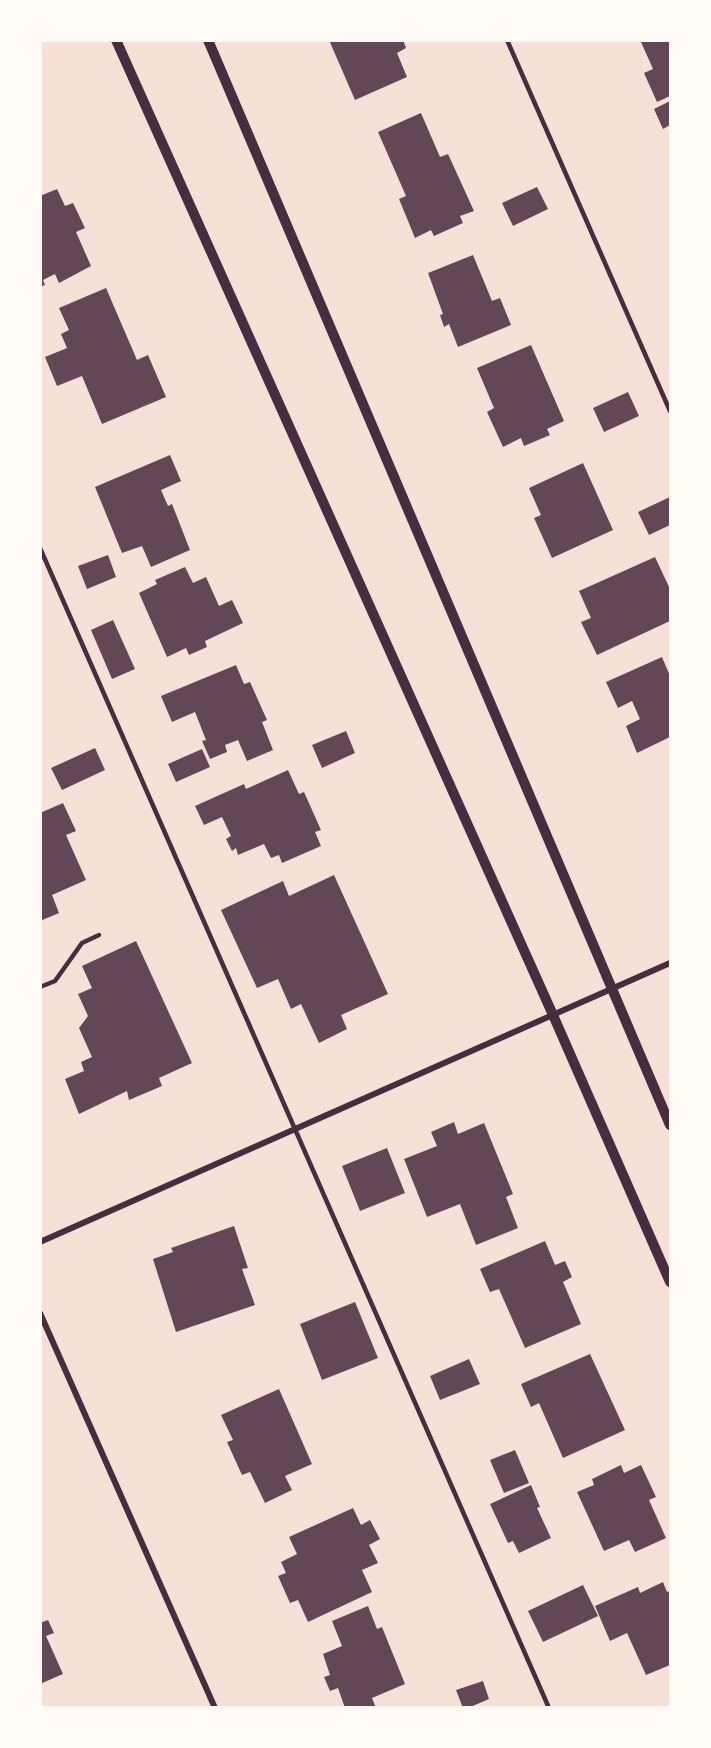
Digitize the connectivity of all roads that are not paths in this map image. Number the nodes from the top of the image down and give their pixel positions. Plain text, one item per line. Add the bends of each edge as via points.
1 (116, 40) edge
2 (208, 40) edge
3 (507, 40) edge
4 (670, 411) edge
5 (40, 548) edge
6 (99, 935) dead end
7 (670, 963) edge
8 (40, 987) edge
9 (611, 989) junction
10 (553, 1015) junction
11 (670, 1125) edge
12 (296, 1129) junction
13 (40, 1242) edge
14 (670, 1282) edge
15 (40, 1313) edge
16 (215, 1707) edge
17 (549, 1707) edge

1 - 10 street
2 - 9 street
3 - 4 lane
5 - 12 lane
6 - 8 lane via 82,943 55,981
7 - 9 street
9 - 10 street
9 - 11 street
10 - 12 street
10 - 14 street
12 - 13 street
12 - 17 lane
15 - 16 street

